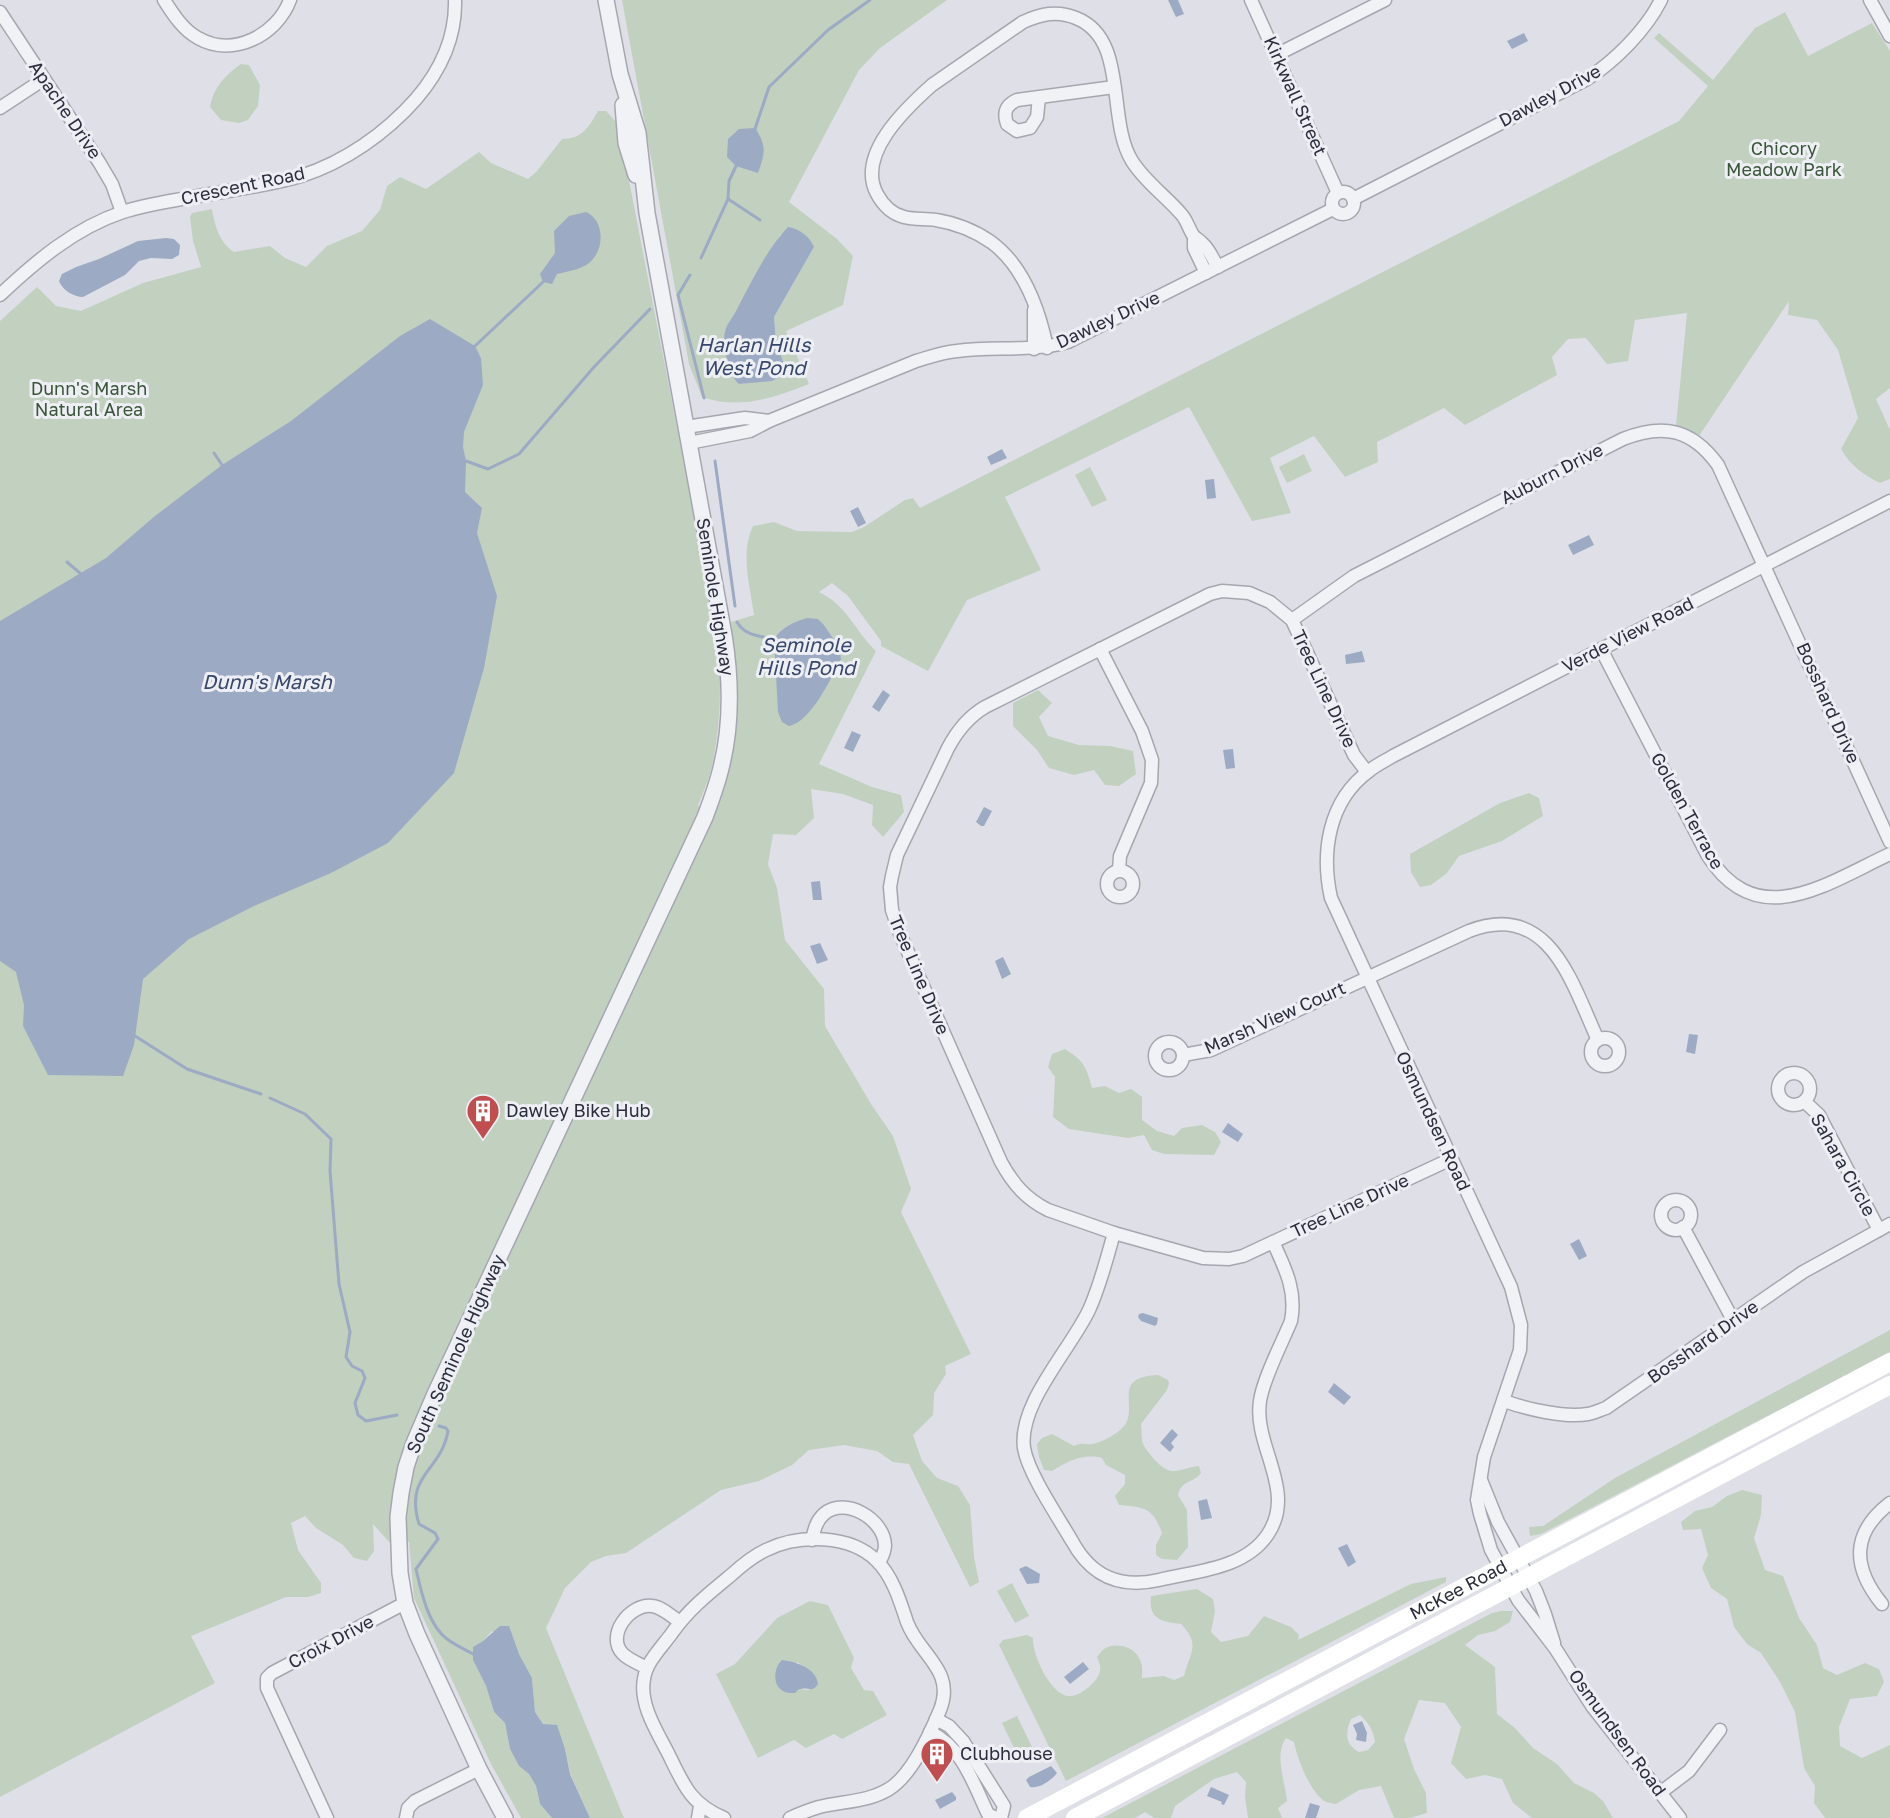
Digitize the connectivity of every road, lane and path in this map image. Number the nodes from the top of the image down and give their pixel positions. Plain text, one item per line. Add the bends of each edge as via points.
1 (164, 0) edge
2 (290, 0) edge
3 (455, 0) edge
4 (606, 0) edge
5 (1251, 0) edge
6 (1385, 0) edge
7 (1662, 0) edge
8 (1870, 0) edge
9 (0, 12) edge
10 (1890, 36) edge
11 (1276, 55) junction
12 (44, 79) junction
13 (1114, 87) junction
14 (1039, 97) dead end
15 (0, 108) edge
16 (1338, 193) junction
17 (1353, 199) junction
18 (1333, 209) junction
19 (122, 212) junction
20 (1194, 237) junction
21 (1218, 267) junction
22 (1206, 273) junction
23 (0, 295) edge
24 (1041, 349) junction
25 (769, 421) junction
26 (686, 427) junction
27 (689, 443) junction
28 (1890, 501) edge
29 (1765, 565) junction
30 (1292, 620) junction
31 (1100, 649) junction
32 (1601, 649) junction
33 (1367, 772) junction
34 (1890, 842) edge
35 (1890, 854) edge
36 (1119, 870) dead end
37 (1367, 978) junction
38 (1598, 1040) dead end
39 (1183, 1055) dead end
40 (590, 1066) joint
41 (1804, 1102) dead end
42 (1451, 1159) junction
43 (1683, 1227) dead end
44 (1884, 1227) edge
45 (1114, 1233) junction
46 (1273, 1242) junction
47 (1733, 1320) junction
48 (1890, 1362) edge
49 (1890, 1385) edge
50 (1504, 1401) junction
51 (1481, 1480) junction
52 (1890, 1503) edge
53 (812, 1540) junction
54 (1519, 1558) junction
55 (879, 1563) junction
56 (1501, 1568) junction
57 (1529, 1577) junction
58 (1511, 1587) junction
59 (405, 1603) junction
60 (1882, 1604) dead end
61 (680, 1622) junction
62 (1555, 1648) junction
63 (647, 1668) junction
64 (936, 1719) junction
65 (1720, 1730) dead end
66 (930, 1732) junction
67 (480, 1769) junction
68 (1660, 1793) junction
69 (699, 1812) edge
70 (327, 1818) edge
71 (406, 1818) edge
72 (505, 1818) edge
73 (724, 1818) edge
74 (790, 1818) edge
75 (999, 1818) edge
76 (1027, 1818) edge
77 (1075, 1818) edge
78 (1680, 1818) edge

1 - 2 street via 182,26 214,45 246,43 261,36 276,24
3 - 19 street, Crescent Road via 453,28 435,75 406,109 357,149 292,178
4 - 26 street, Seminole Highway via 620,74 626,143 647,213
5 - 11 street, Kirkwall Street
6 - 11 street
7 - 17 street, Dawley Drive via 1621,52 1596,74
8 - 10 street
9 - 12 street, Apache Drive
11 - 16 street, Kirkwall Street
12 - 15 street
12 - 19 street, Apache Drive via 112,184
13 - 14 street
13 - 20 street via 1121,132 1132,160 1182,215
13 - 24 street via 1108,56 1098,34 1069,15 1037,16 932,85 893,126 873,160 874,189 888,209 904,217 954,224 992,243 1006,255 1021,274 1034,306
16 - 17 street via 1345,192
16 - 18 street via 1332,200
17 - 18 street via 1354,206 1346,214
18 - 21 street, Dawley Drive
19 - 23 street, Crescent Road via 59,245
20 - 21 street via 1205,245
20 - 22 street via 1194,249
21 - 22 street, Dawley Drive
22 - 24 street, Dawley Drive via 1087,334
24 - 25 street, Dawley Drive via 939,354
25 - 26 street, Dawley Drive via 745,418
25 - 27 street, Dawley Drive via 750,431
26 - 27 street, Seminole Highway
27 - 40 street, Seminole Highway via 729,664 730,697 722,768 705,817
28 - 29 street, Verde View Road
29 - 30 street, Auburn Drive via 1713,458 1688,436 1652,430 1607,446 1354,576
29 - 32 street, Verde View Road
29 - 34 street, Bosshard Drive
30 - 31 street, Tree Line Drive via 1260,597 1222,591 1197,599
30 - 33 street, Tree Line Drive via 1354,755
31 - 36 street via 1142,731 1152,760 1151,783 1120,856
31 - 45 street, Tree Line Drive via 985,707 966,721 955,734 897,855 890,887 900,934 1010,1178 1036,1205
32 - 33 street, Verde View Road
32 - 35 street, Golden Terrace via 1708,856 1720,874 1739,889 1758,897 1804,893
33 - 37 street, Osmundsen Road via 1337,811 1328,837 1326,876 1331,898
37 - 38 street, Marsh View Court via 1484,925 1518,927 1538,935 1554,951
37 - 39 street, Marsh View Court via 1211,1050
37 - 42 street, Osmundsen Road
40 - 59 street, South Seminole Highway via 414,1443 398,1517
41 - 44 street, Sahara Circle via 1819,1115
42 - 46 street, Tree Line Drive
42 - 50 street, Osmundsen Road via 1518,1308 1520,1350
43 - 47 street
44 - 47 street, Bosshard Drive via 1803,1272
45 - 46 street, Tree Line Drive via 1215,1260 1243,1256
45 - 46 street via 1090,1307 1032,1405 1024,1437 1031,1469 1083,1560 1101,1575 1126,1583 1151,1582 1236,1561 1255,1549 1272,1526 1278,1491 1261,1427 1260,1400 1293,1308 1290,1283
47 - 50 street, Bosshard Drive via 1606,1408 1571,1414
48 - 54 main road, McKee Road
49 - 57 main road, McKee Road
50 - 51 street, Osmundsen Road via 1484,1457
51 - 54 street, Osmundsen Road via 1498,1522
51 - 56 street, Osmundsen Road via 1478,1507 1491,1550
52 - 60 street via 1867,1526 1860,1548 1865,1577
53 - 55 street via 848,1544
53 - 55 street via 818,1520 828,1511 840,1508 859,1513 872,1520 883,1536 885,1549
53 - 61 street via 781,1543 752,1558
54 - 56 main road, McKee Road
54 - 57 street, Osmundsen Road
55 - 64 street via 897,1593 913,1637 942,1676 944,1695
56 - 58 street, Osmundsen Road
56 - 76 main road, McKee Road
57 - 58 main road, McKee Road
57 - 62 street, Osmundsen Road
58 - 62 street, Osmundsen Road
58 - 77 main road, McKee Road
59 - 67 street, South Seminole Highway
59 - 70 street, Croix Drive via 267,1678 267,1688
61 - 63 street
61 - 63 street via 660,1607 650,1605 640,1607 624,1620 617,1634 619,1649
62 - 68 street, Osmundsen Road via 1592,1706
63 - 69 street via 644,1691 649,1714
64 - 66 street
64 - 75 street via 950,1726 963,1741 1004,1806
65 - 68 street via 1689,1771
66 - 74 street via 910,1767 890,1789
66 - 75 street via 951,1746 988,1814
67 - 71 street via 415,1801
67 - 72 street, South Seminole Highway
68 - 78 street, Osmundsen Road
69 - 73 street

